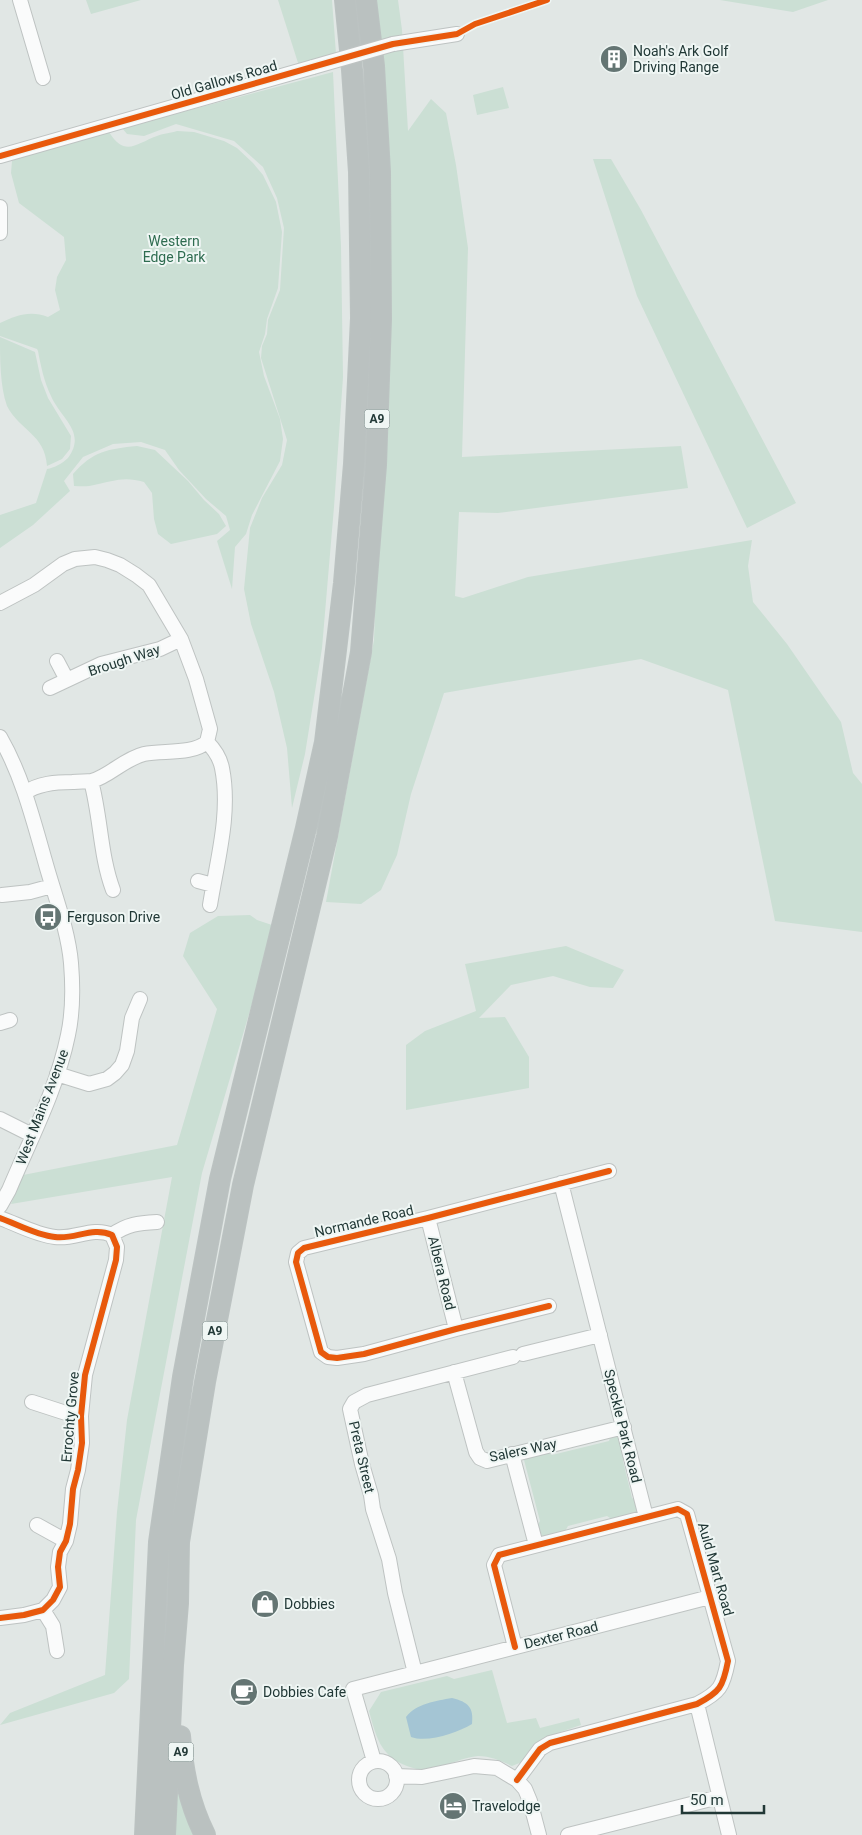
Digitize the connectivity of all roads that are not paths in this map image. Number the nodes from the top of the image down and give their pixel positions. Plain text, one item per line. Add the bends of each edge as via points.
1 (20, 0) edge
2 (345, 0) edge
3 (366, 0) edge
4 (457, 34) dead end
5 (43, 78) dead end
6 (0, 156) edge
7 (0, 207) edge
8 (0, 233) edge
9 (0, 602) edge
10 (181, 639) junction
11 (57, 661) dead end
12 (67, 680) junction
13 (50, 688) dead end
14 (0, 737) edge
15 (207, 742) junction
16 (91, 781) junction
17 (25, 793) junction
18 (198, 881) dead end
19 (213, 884) junction
20 (52, 886) junction
21 (113, 890) dead end
22 (2, 895) dead end
23 (210, 905) dead end
24 (140, 999) dead end
25 (57, 1074) junction
26 (0, 1119) edge
27 (32, 1135) junction
28 (609, 1171) dead end
29 (561, 1183) junction
30 (0, 1206) edge
31 (0, 1218) edge
32 (428, 1218) junction
33 (157, 1222) dead end
34 (112, 1235) junction
35 (549, 1306) dead end
36 (456, 1329) junction
37 (600, 1335) junction
38 (454, 1372) junction
39 (32, 1402) dead end
40 (81, 1416) junction
41 (624, 1427) junction
42 (512, 1454) junction
43 (646, 1517) junction
44 (37, 1525) dead end
45 (66, 1541) junction
46 (536, 1545) junction
47 (710, 1597) junction
48 (43, 1610) junction
49 (0, 1618) edge
50 (515, 1647) junction
51 (57, 1651) dead end
52 (173, 1665) junction
53 (415, 1673) junction
54 (697, 1704) junction
55 (374, 1761) junction
56 (396, 1776) junction
57 (517, 1780) junction
58 (720, 1797) junction
59 (145, 1835) edge
60 (165, 1835) edge
61 (204, 1835) edge
62 (539, 1835) edge
63 (568, 1835) edge
64 (729, 1835) edge

1 - 5 street
2 - 59 highway, A9 via 359,172 361,318 344,583 325,742 220,1179 183,1376 158,1542
3 - 52 highway, A9 via 374,66 380,172 381,319 376,466 362,652 327,836 243,1185 206,1373 179,1542
4 - 6 street, Old Gallows Road, bridge via 394,44
7 - 8 street
9 - 10 street via 75,559 95,557 120,565 148,585
10 - 12 street, Brough Way via 160,649 101,664
10 - 15 street via 210,729
11 - 12 street
12 - 13 street, Brough Way
14 - 17 street, West Mains Avenue via 11,755
15 - 16 street via 191,750 142,754
15 - 19 street via 222,766 225,810
16 - 17 street via 50,784
16 - 21 street via 105,864
17 - 20 street, West Mains Avenue
18 - 19 street
19 - 23 street
20 - 22 street
20 - 25 street, West Mains Avenue via 71,963 72,1003 68,1035
24 - 25 street via 132,1018 127,1051 115,1073 89,1084
25 - 27 street, West Mains Avenue
26 - 27 street
27 - 30 street, West Mains Avenue
28 - 29 street, Normande Road
29 - 32 street, Normande Road
29 - 37 street, Speckle Park Road
31 - 34 street via 55,1237 92,1231
32 - 36 street, Albera Road
32 - 36 street, Normande Road via 304,1248 298,1253 296,1262 321,1352 328,1357 364,1354
33 - 34 street via 123,1227
34 - 40 street, Errochty Grove via 117,1247 116,1260 85,1375
35 - 36 street, Normande Road
37 - 38 street, Preta Street
37 - 41 street, Speckle Park Road
38 - 42 street, Salers Way via 480,1458 487,1460
38 - 53 street, Preta Street via 367,1394 354,1402 350,1409
39 - 40 street
40 - 45 street, Errochty Grove via 82,1443
41 - 42 street, Salers Way
41 - 43 street, Speckle Park Road
42 - 46 street
43 - 46 street, Auld Mart Road
43 - 47 street, Auld Mart Road via 678,1509 687,1514
44 - 45 street
45 - 48 street, Errochty Grove via 58,1567 60,1587
46 - 50 street, Auld Mart Road via 499,1555 494,1565
47 - 50 street, Dexter Road
47 - 54 street, Auld Mart Road via 728,1661 724,1683 711,1697
48 - 49 street
48 - 51 street via 53,1626
50 - 53 street, Dexter Road
52 - 60 highway, A9
52 - 61 highway, A9 via 182,1762 189,1796
53 - 55 street, Dexter Road via 353,1689
54 - 57 street, Auld Mart Road via 550,1743 540,1749
54 - 58 street
55 - 56 street via 386,1762
55 - 56 street via 364,1767 359,1777 360,1788 369,1797 386,1797 395,1788
56 - 57 street via 422,1777 485,1766 497,1768
57 - 62 street via 526,1789
58 - 63 street
58 - 64 street

